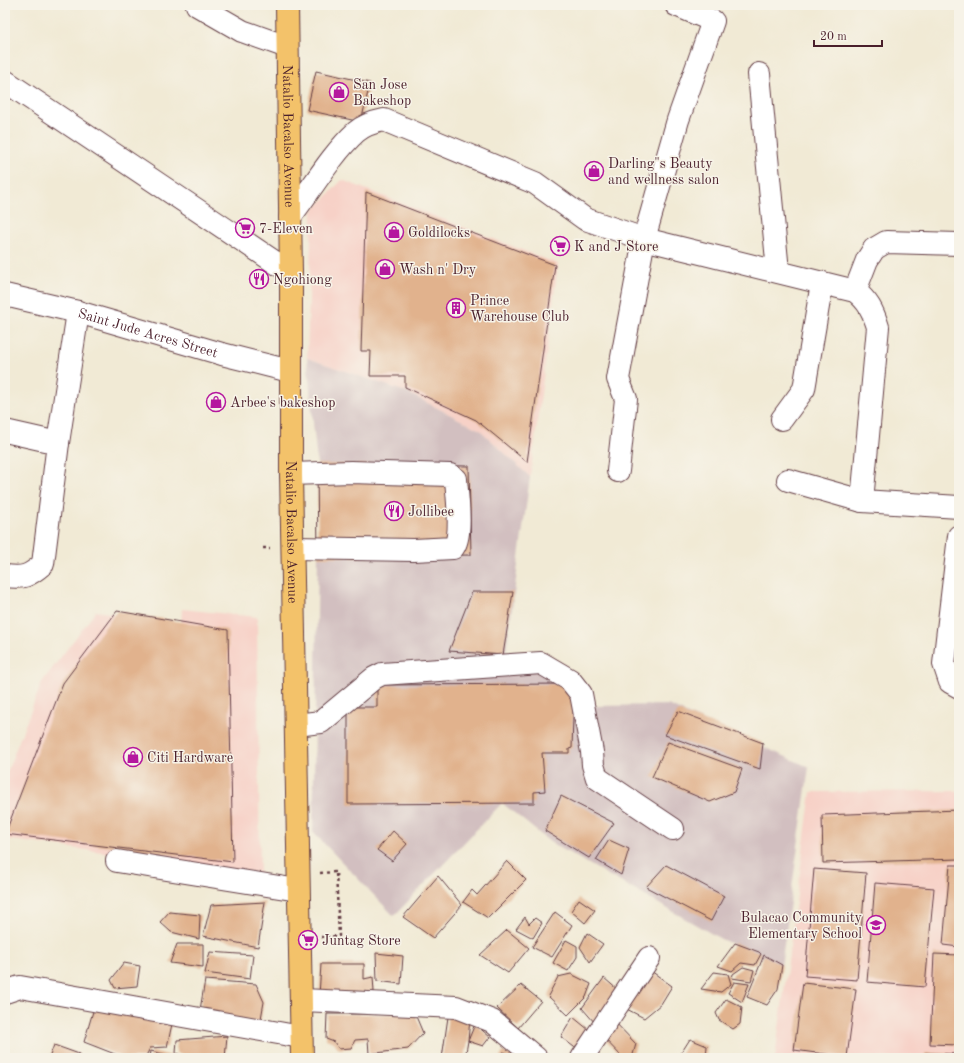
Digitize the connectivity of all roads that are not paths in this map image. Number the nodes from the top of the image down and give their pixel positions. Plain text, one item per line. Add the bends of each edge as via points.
1 (196, 5) edge
2 (287, 5) edge
3 (676, 5) edge
4 (287, 47) junction
5 (759, 74) dead end
6 (5, 81) edge
7 (290, 217) junction
8 (644, 239) junction
9 (959, 244) edge
10 (778, 271) junction
11 (291, 273) junction
12 (822, 283) junction
13 (855, 291) junction
14 (5, 295) edge
15 (78, 312) junction
16 (290, 371) junction
17 (782, 419) dead end
18 (5, 431) edge
19 (58, 443) junction
20 (618, 471) dead end
21 (291, 474) junction
22 (788, 480) dead end
23 (862, 502) junction
24 (959, 507) edge
25 (959, 536) edge
26 (293, 548) junction
27 (5, 576) edge
28 (959, 687) edge
29 (296, 725) junction
30 (673, 829) dead end
31 (117, 861) dead end
32 (298, 890) junction
33 (649, 958) dead end
34 (5, 992) edge
35 (302, 1000) junction
36 (302, 1048) edge
37 (536, 1058) edge
38 (582, 1058) edge

1 - 4 street via 242,31
2 - 4 main road, Natalio Bacalso Avenue
3 - 8 street via 713,21 678,120
4 - 7 main road, Natalio Bacalso Avenue
5 - 10 street
6 - 11 street
7 - 8 street via 337,152 357,132 371,123 384,120 535,183 585,219
7 - 11 main road, Natalio Bacalso Avenue
8 - 10 street
8 - 20 street via 618,380 626,399
9 - 13 street via 886,242 874,249 867,260
10 - 12 street
11 - 16 main road, Natalio Bacalso Avenue
12 - 13 street
12 - 17 street via 804,389
13 - 23 street via 864,297 873,310 878,326
14 - 15 street, Saint Jude Acres Street
15 - 16 street, Saint Jude Acres Street
15 - 19 street
16 - 21 main road, Natalio Bacalso Avenue
18 - 19 street
19 - 27 street via 43,564 22,578
21 - 26 main road, Natalio Bacalso Avenue
21 - 26 street via 351,472 450,475 456,479 458,521 457,543 453,548
22 - 23 street
23 - 24 street
25 - 28 street via 944,664 950,682
26 - 29 main road, Natalio Bacalso Avenue
29 - 30 street via 321,722 382,674 541,663 570,680 581,694 597,778
29 - 32 main road, Natalio Bacalso Avenue
31 - 32 street
32 - 35 main road, Natalio Bacalso Avenue
33 - 38 street
34 - 36 street via 20,987
35 - 36 main road, Natalio Bacalso Avenue
35 - 37 street via 456,1007 492,1021

